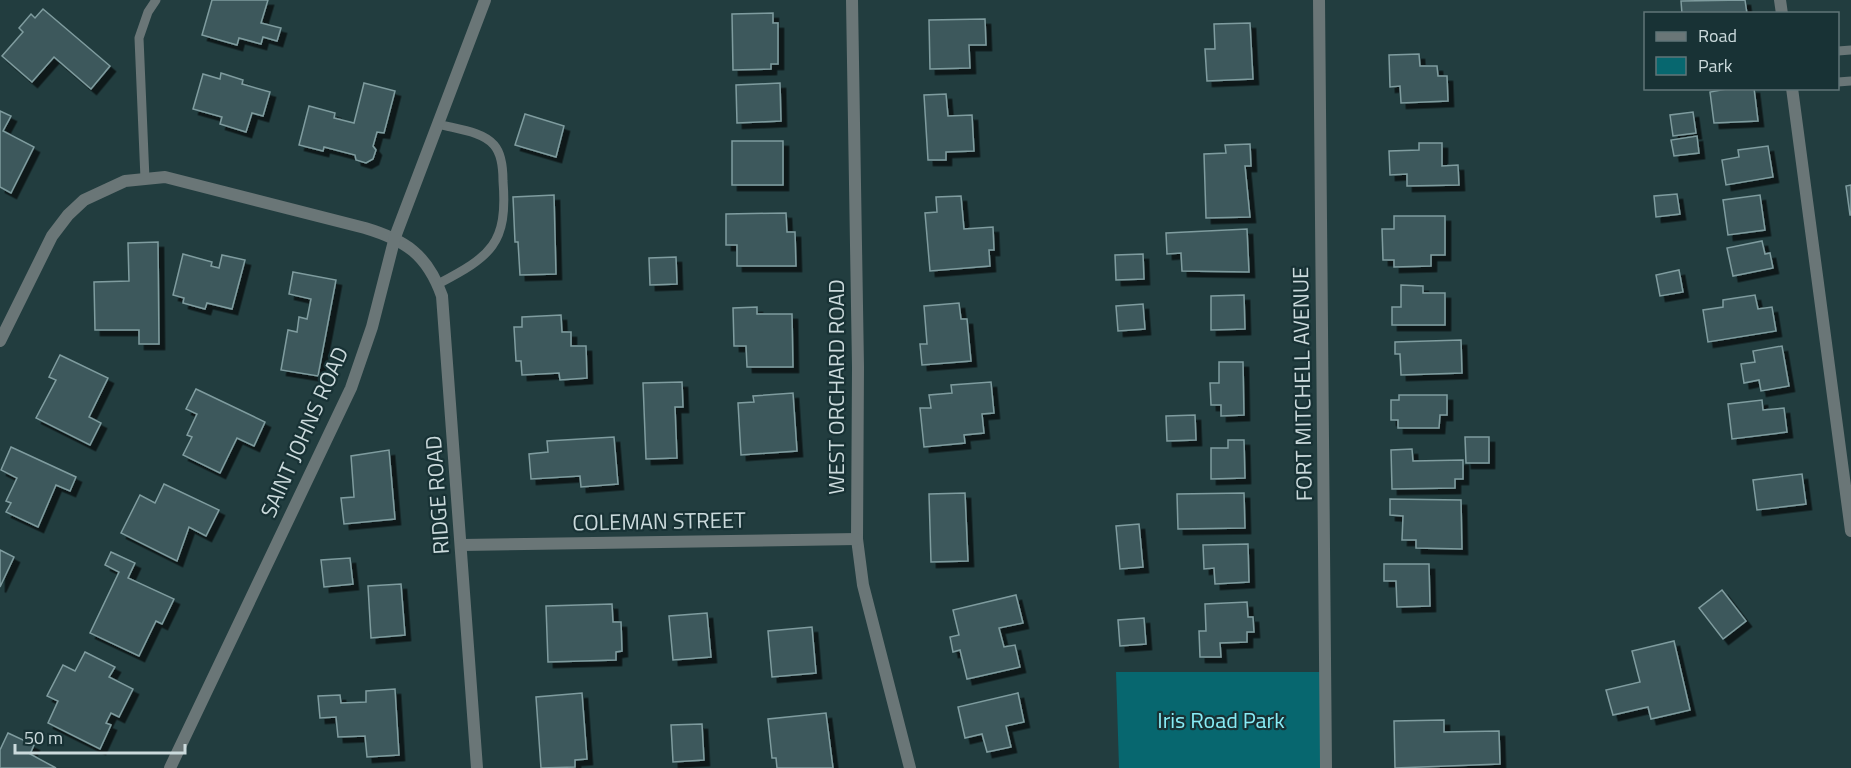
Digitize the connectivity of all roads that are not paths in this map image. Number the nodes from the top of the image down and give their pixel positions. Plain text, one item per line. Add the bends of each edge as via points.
1 (156, 0) edge
2 (485, 0) edge
3 (852, 0) edge
4 (1319, 0) edge
5 (1792, 90) edge
6 (438, 124) junction
7 (145, 179) junction
8 (395, 237) junction
9 (438, 284) junction
10 (0, 341) edge
11 (1851, 531) edge
12 (857, 539) junction
13 (462, 545) junction
14 (170, 768) edge
15 (477, 768) edge
16 (910, 768) edge
17 (1326, 768) edge

1 - 7 lane via 139,38
2 - 6 street, SAINT JOHNS ROAD
3 - 12 street, WEST ORCHARD ROAD
4 - 17 street, FORT MITCHELL AVENUE
5 - 11 street
6 - 8 street, SAINT JOHNS ROAD
6 - 9 lane via 475,134 495,145 502,164 506,211 499,236 484,256
7 - 8 street via 165,177
7 - 10 street via 125,181 101,191 68,215 52,236
8 - 9 street, RIDGE ROAD via 422,259
8 - 14 street, SAINT JOHNS ROAD via 372,327 351,388
9 - 13 street, RIDGE ROAD
12 - 13 street, COLEMAN STREET
12 - 16 street, WEST ORCHARD ROAD via 863,585
13 - 15 street, RIDGE ROAD

